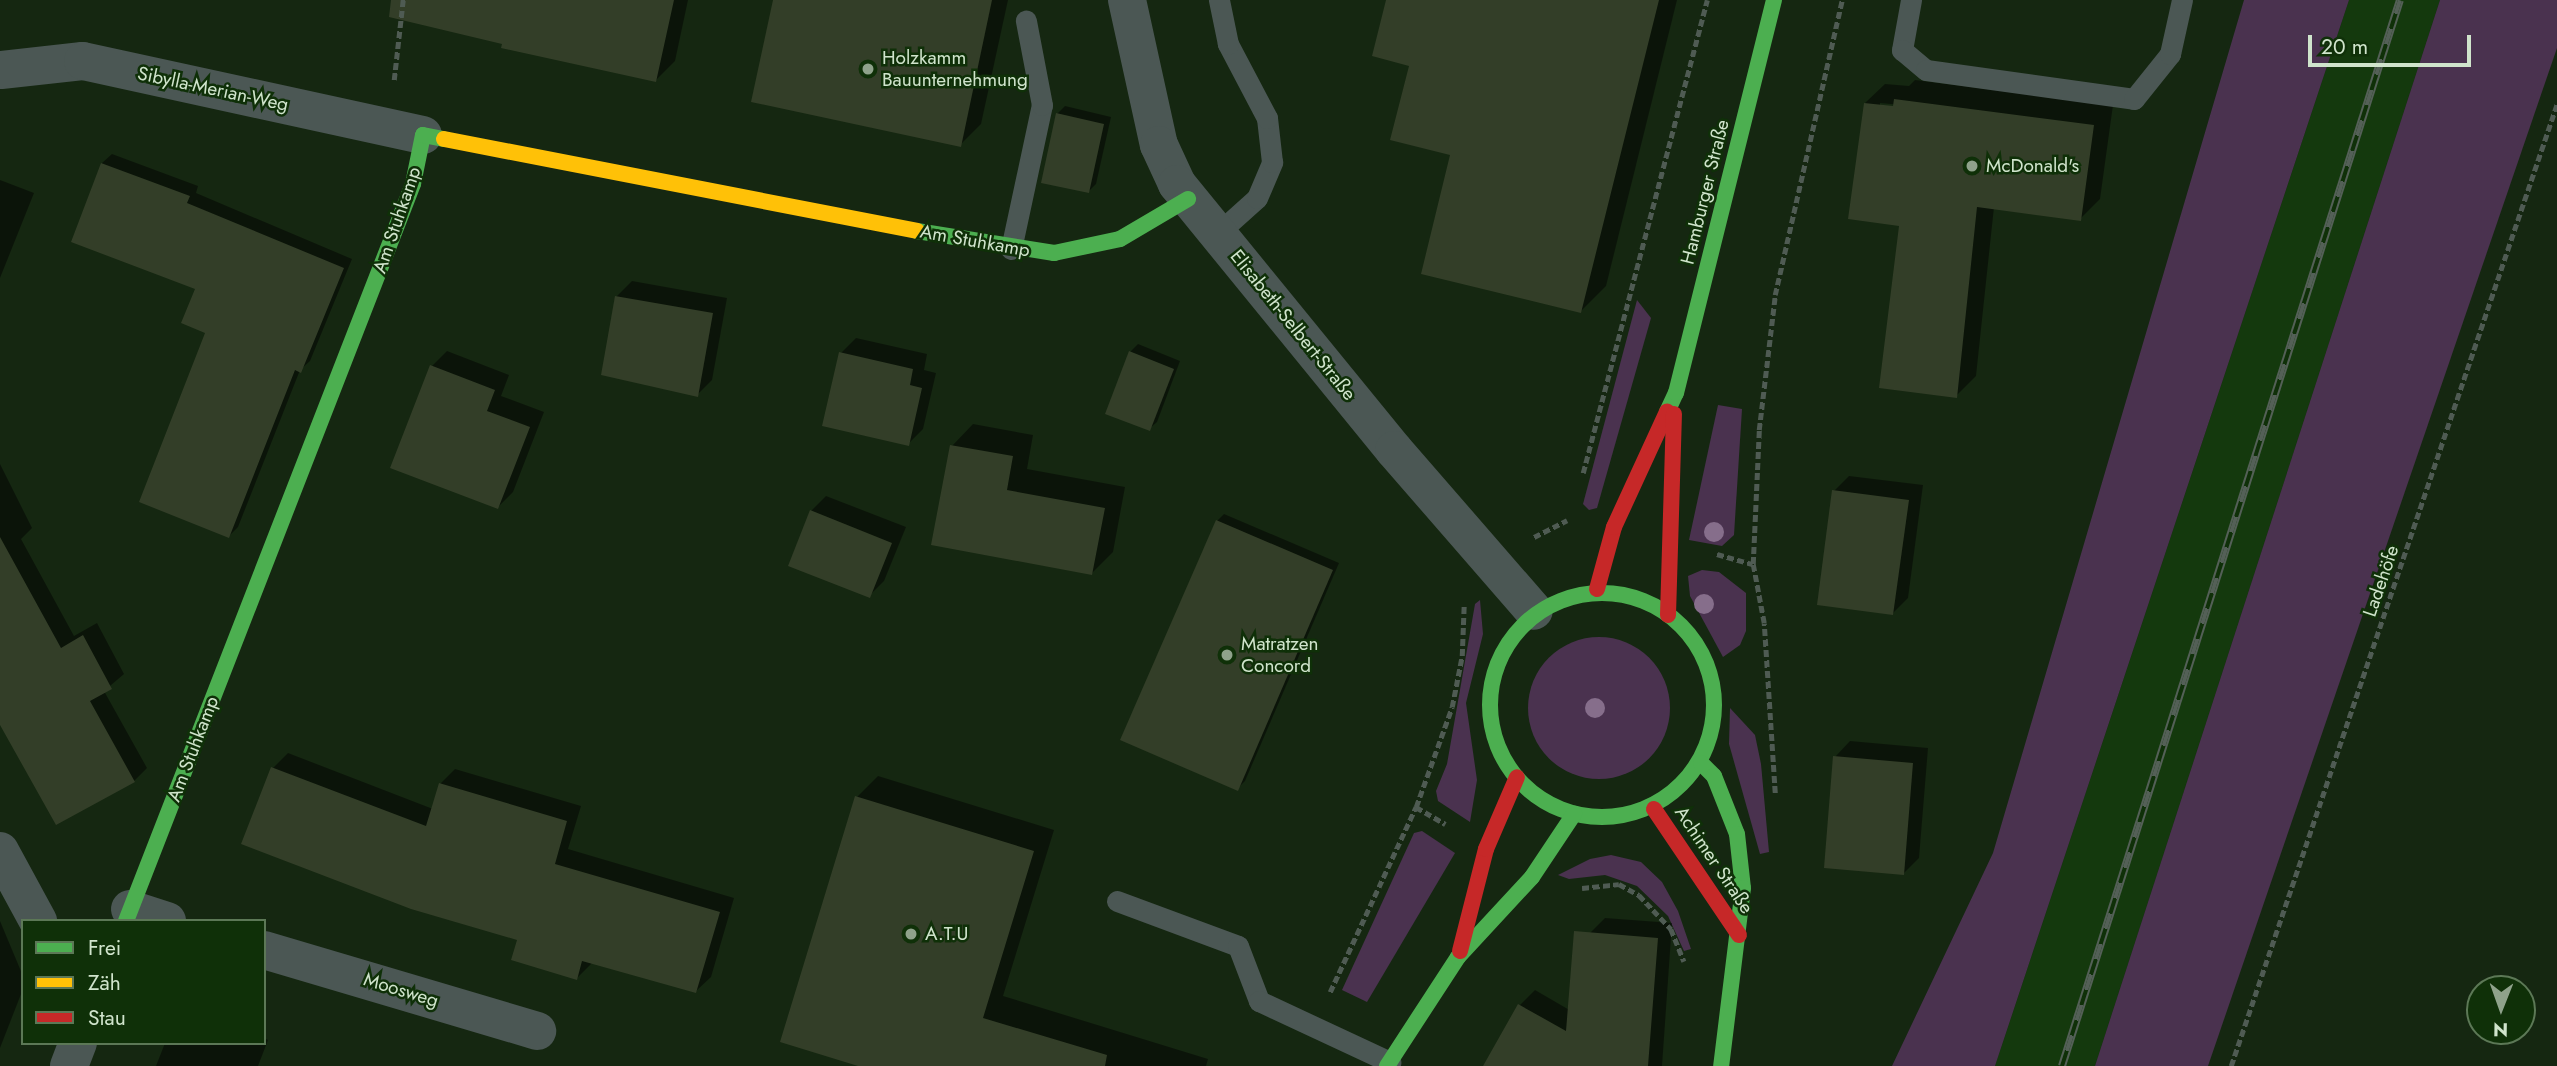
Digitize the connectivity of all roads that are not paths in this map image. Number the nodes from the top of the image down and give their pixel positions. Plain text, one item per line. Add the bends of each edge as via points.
1 (1126, 0) edge
2 (1219, 0) edge
3 (1774, 0) edge
4 (1911, 0) edge
5 (2182, 0) edge
6 (1026, 21) dead end
7 (1, 70) edge
8 (423, 135) junction
9 (1188, 199) junction
10 (1218, 233) junction
11 (1010, 249) junction
12 (1676, 393) junction
13 (1597, 589) junction
14 (1534, 611) junction
15 (1668, 615) junction
16 (1701, 762) junction
17 (1517, 778) junction
18 (1654, 809) junction
19 (1573, 814) junction
20 (0, 851) edge
21 (1117, 901) dead end
22 (128, 915) edge
23 (37, 919) edge
24 (154, 919) edge
25 (1739, 934) junction
26 (266, 951) edge
27 (1458, 957) junction
28 (537, 1031) dead end
29 (77, 1045) edge
30 (1389, 1064) edge
31 (69, 1066) edge
32 (1721, 1066) edge

1 - 9 street, Elisabeth-Selbert-Straße via 1158,145
2 - 10 lane via 1228,44 1267,118 1272,162 1257,198
3 - 12 main road, Hamburger Straße
4 - 5 lane via 1902,50 1926,70 2134,99 2170,54
6 - 11 lane via 1042,105
7 - 8 street, Sibylla-Merian-Weg via 83,61
8 - 11 main road, Am Stuhkamp
8 - 22 main road, Am Stuhkamp via 413,184
9 - 10 street, Elisabeth-Selbert-Straße
9 - 11 main road, Am Stuhkamp via 1120,239 1054,253
10 - 14 street, Elisabeth-Selbert-Straße via 1394,450
12 - 13 main road, Hamburger Straße via 1614,527
12 - 15 main road, Hamburger Straße
13 - 14 main road via 1568,593
13 - 15 main road via 1623,592
14 - 17 main road via 1509,638 1493,672 1493,724 1498,744
15 - 16 main road via 1686,634 1707,677 1709,733
16 - 18 main road via 1675,796
16 - 25 main road, Achimer Straße via 1714,776 1737,834 1742,888
17 - 19 main road via 1541,799
17 - 27 main road via 1486,849
18 - 19 main road via 1629,818 1600,820
18 - 25 main road, Achimer Straße
19 - 27 main road via 1532,877
20 - 23 street
21 - 30 lane via 1238,946 1259,1002
22 - 24 street
25 - 32 main road, Achimer Straße
26 - 28 street, Moosweg
27 - 30 main road
29 - 31 street

